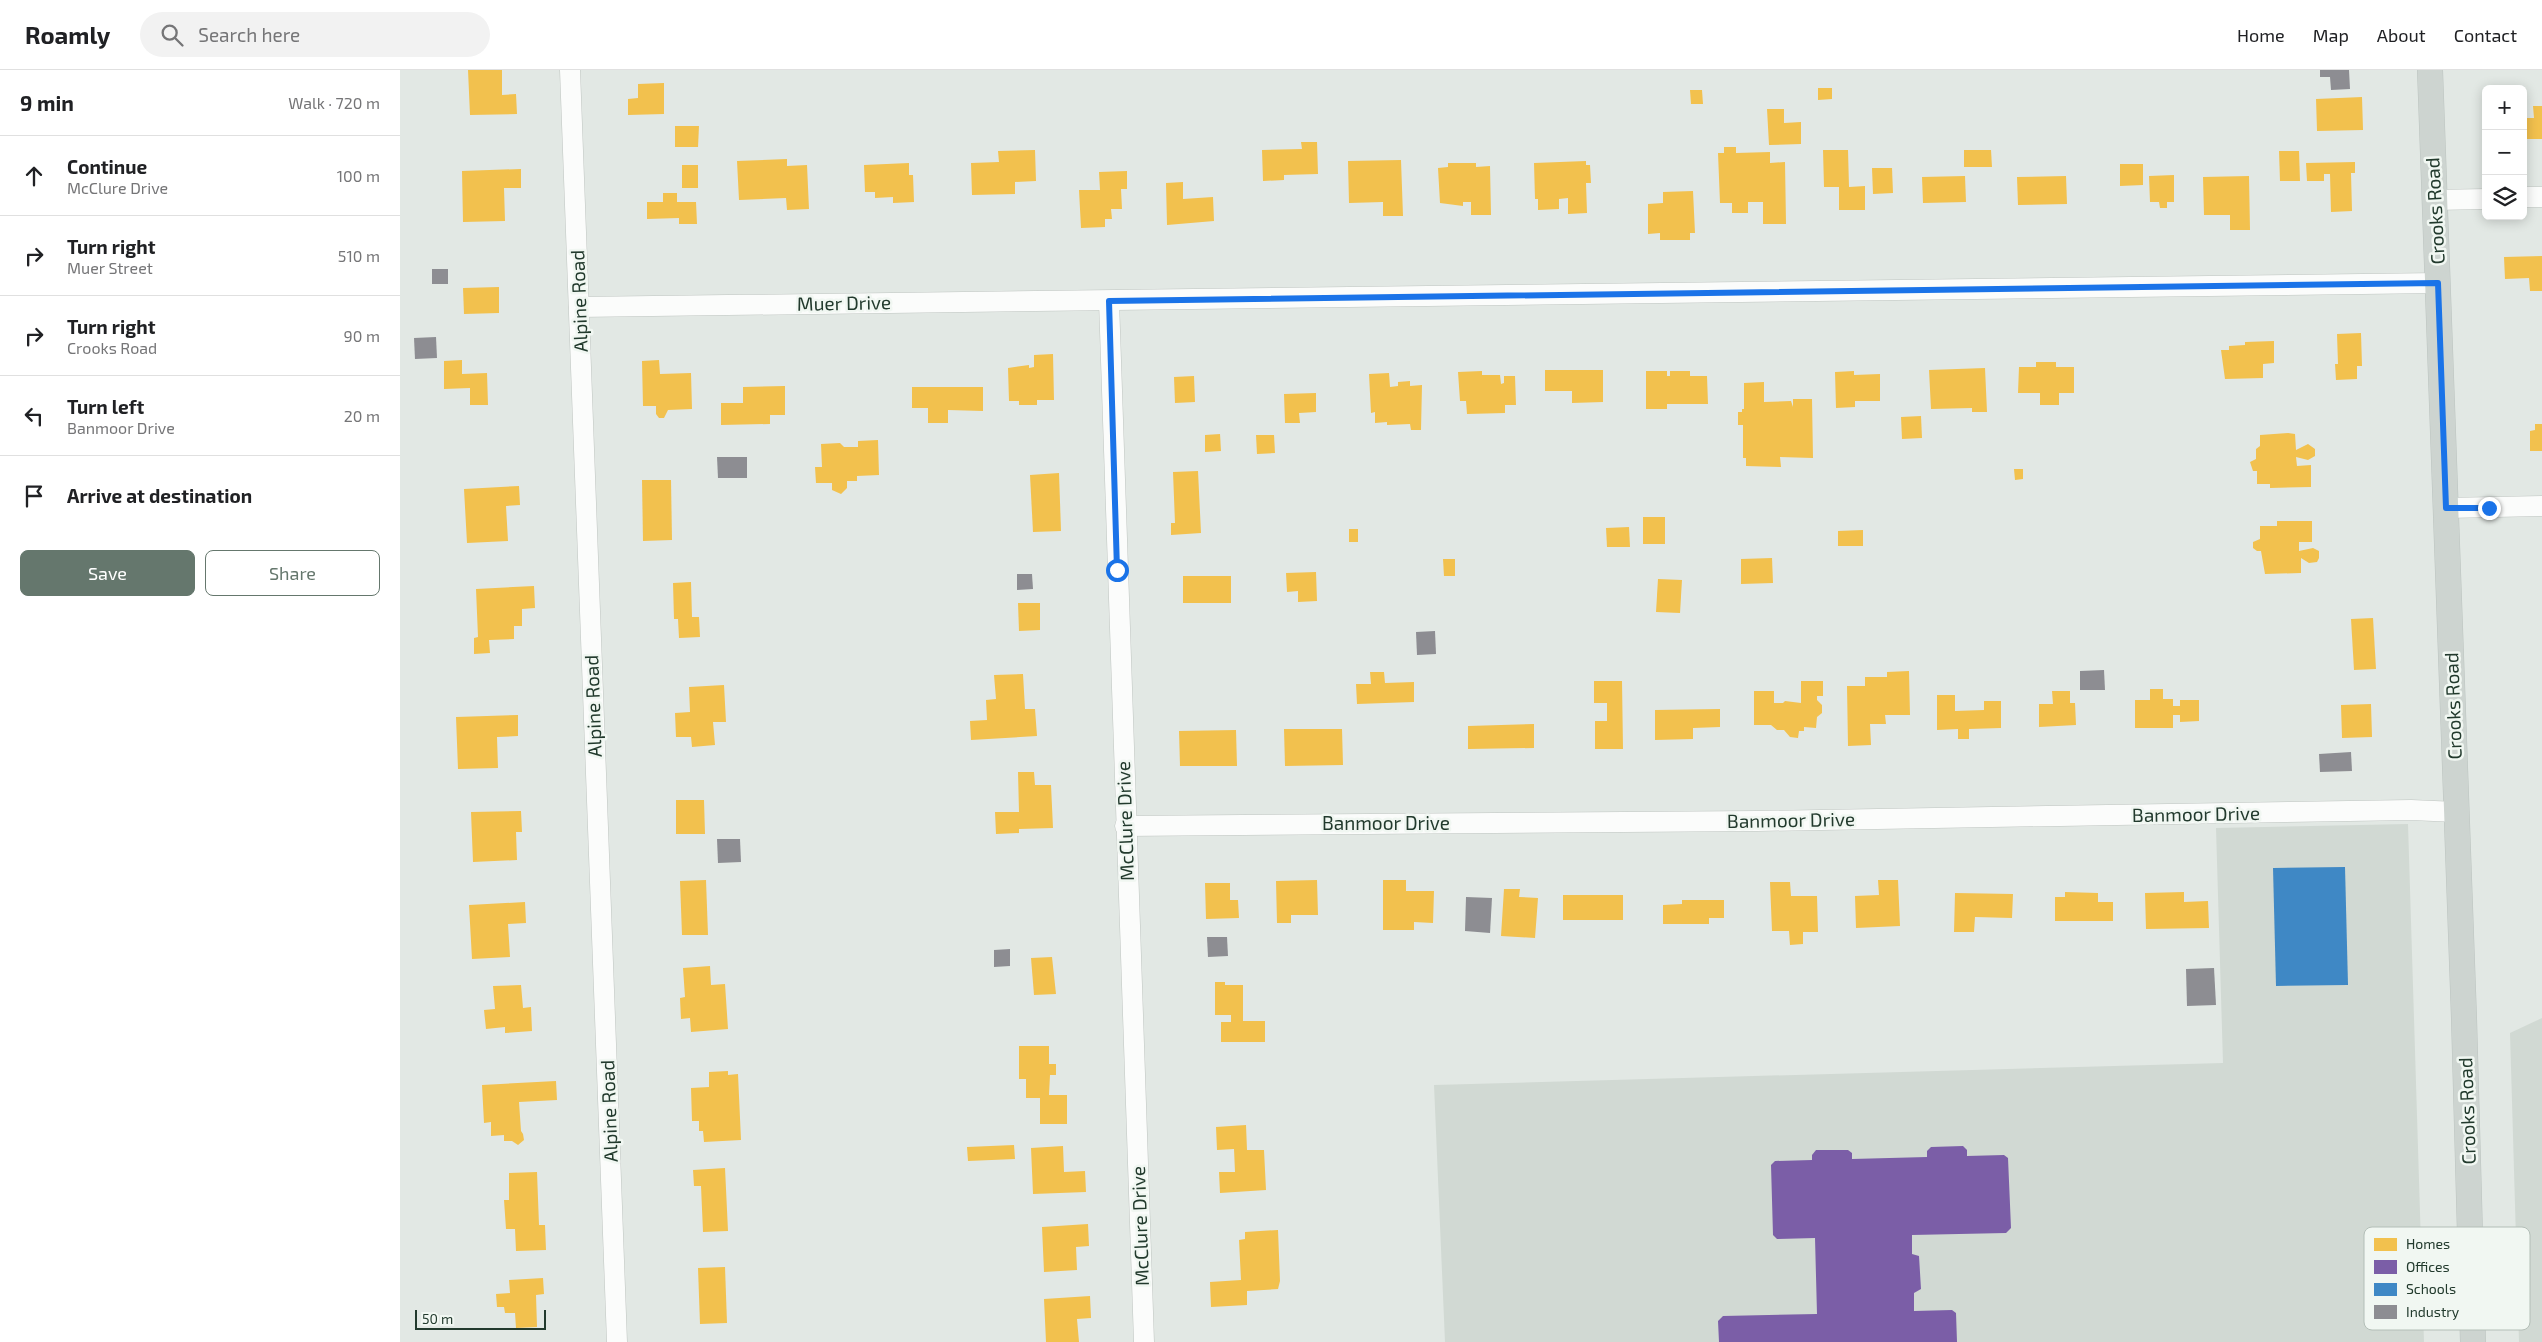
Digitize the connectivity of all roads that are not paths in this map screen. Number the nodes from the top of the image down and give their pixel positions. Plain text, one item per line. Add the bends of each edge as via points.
1 (570, 70) edge
2 (2430, 70) edge
3 (2542, 197) edge
4 (2527, 198) edge
5 (2482, 199) edge
6 (2434, 200) junction
7 (2438, 283) junction
8 (1109, 301) junction
9 (579, 306) junction
10 (2542, 506) edge
11 (2446, 508) junction
12 (2457, 812) junction
13 (1125, 826) junction
14 (2470, 1227) edge
15 (617, 1342) edge
16 (1144, 1342) edge

1 - 9 street, Alpine Road
2 - 6 main road, Crooks Road
3 - 4 street
5 - 6 street
6 - 7 main road, Crooks Road
7 - 8 street, Muer Drive
7 - 11 main road, Crooks Road
8 - 9 street, Muer Drive
8 - 13 street, McClure Drive
9 - 15 street, Alpine Road
10 - 11 street
11 - 12 main road, Crooks Road
12 - 13 street, Banmoor Drive
12 - 14 main road, Crooks Road
13 - 16 street, McClure Drive

